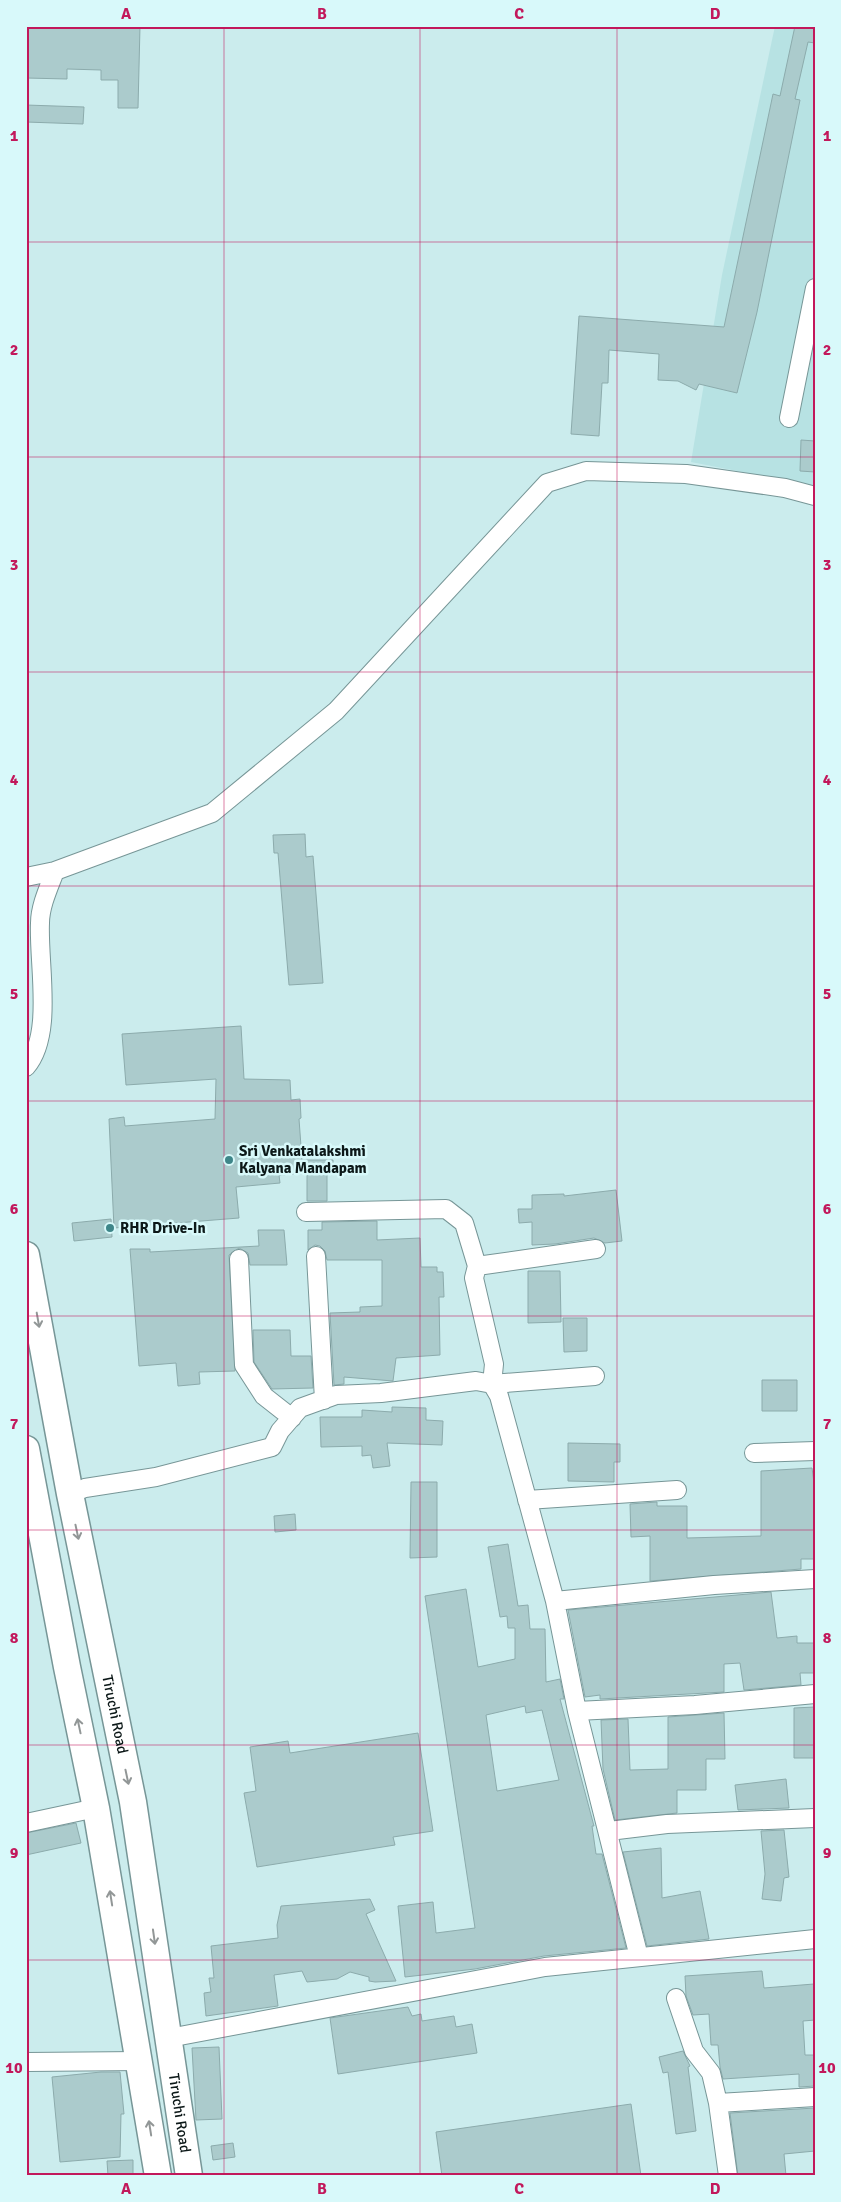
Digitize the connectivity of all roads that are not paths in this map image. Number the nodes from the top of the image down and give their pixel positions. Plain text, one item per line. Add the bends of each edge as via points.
1 (815, 288) edge
2 (789, 418) dead end
3 (815, 496) edge
4 (55, 871) junction
5 (26, 877) edge
6 (26, 1068) edge
7 (306, 1212) dead end
8 (596, 1249) dead end
9 (26, 1255) edge
10 (316, 1256) dead end
11 (238, 1259) dead end
12 (477, 1266) junction
13 (594, 1376) dead end
14 (492, 1384) junction
15 (324, 1400) junction
16 (292, 1418) junction
17 (26, 1449) edge
18 (815, 1451) edge
19 (754, 1453) dead end
20 (677, 1490) dead end
21 (70, 1494) junction
22 (527, 1500) junction
23 (815, 1579) edge
24 (555, 1601) junction
25 (815, 1694) edge
26 (577, 1711) junction
27 (96, 1808) junction
28 (815, 1818) edge
29 (26, 1823) edge
30 (609, 1831) junction
31 (815, 1939) edge
32 (639, 1957) junction
33 (676, 1998) dead end
34 (169, 2038) junction
35 (140, 2061) junction
36 (26, 2062) edge
37 (815, 2097) edge
38 (718, 2103) junction
39 (158, 2176) edge
40 (189, 2176) edge
41 (728, 2176) edge

1 - 2 street
3 - 4 street via 785,488 686,474 586,471 547,482 336,711 212,813
4 - 5 street
4 - 6 street via 40,922 44,1014 33,1060
7 - 12 street via 446,1209 464,1223
8 - 12 street
9 -> 21 highway, Tiruchi Road
10 - 15 street
11 - 16 street via 244,1365 264,1396
12 - 14 street via 474,1278 494,1364
13 - 14 street
14 - 15 street via 476,1381 336,1395
14 - 22 street via 499,1396
15 - 16 street via 300,1408
16 - 21 street via 272,1447 156,1478 85,1488
27 -> 17 highway
18 - 19 street
20 - 22 street
21 -> 34 highway, Tiruchi Road via 132,1802
22 - 24 street
23 - 24 street via 714,1585
24 - 26 street
25 - 26 street via 695,1706
26 - 30 street
27 - 29 street
35 -> 27 highway
28 - 30 street via 677,1824
30 - 32 street
31 - 32 street
32 - 34 street via 545,1967
33 - 38 street via 694,2051 711,2073
34 - 40 highway, Tiruchi Road
35 - 36 street
39 -> 35 highway
37 - 38 street
38 - 41 street

